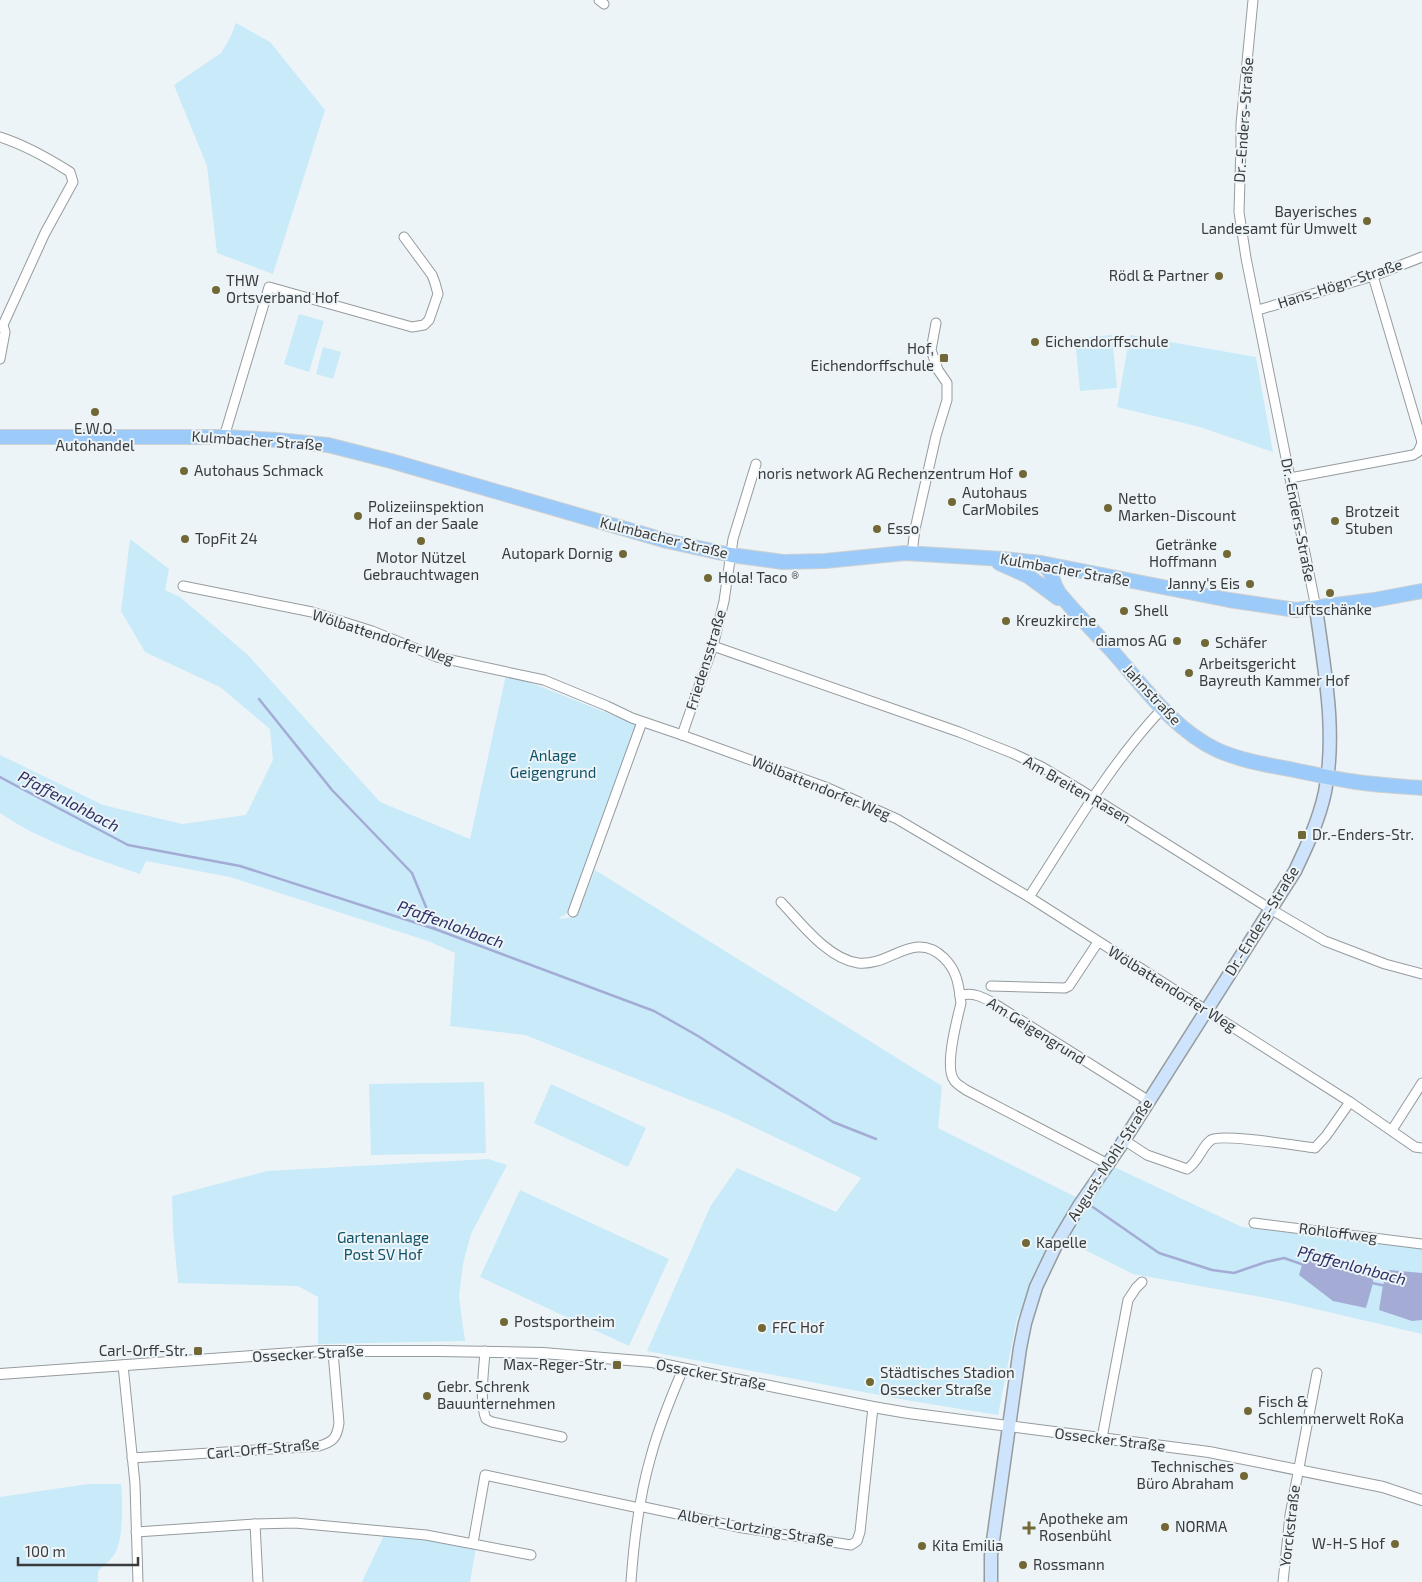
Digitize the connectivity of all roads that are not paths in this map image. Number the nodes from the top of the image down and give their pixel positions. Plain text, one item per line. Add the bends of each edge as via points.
1 (1253, 0) edge
2 (0, 137) edge
3 (404, 237) dead end
4 (1422, 256) edge
5 (1373, 276) junction
6 (1258, 310) junction
7 (936, 322) dead end
8 (2, 324) edge
9 (0, 359) edge
10 (0, 437) edge
11 (224, 437) junction
12 (1422, 442) edge
13 (756, 464) dead end
14 (1290, 478) junction
15 (912, 553) junction
16 (731, 555) junction
17 (983, 557) junction
18 (1041, 564) junction
19 (182, 586) dead end
20 (1422, 591) edge
21 (1316, 608) junction
22 (1088, 625) junction
23 (713, 646) junction
24 (1162, 709) junction
25 (642, 722) junction
26 (682, 735) junction
27 (1327, 777) junction
28 (1422, 788) edge
29 (1094, 798) junction
30 (1029, 898) junction
31 (781, 902) dead end
32 (1272, 910) junction
33 (573, 912) dead end
34 (1098, 942) junction
35 (1422, 974) edge
36 (991, 986) dead end
37 (960, 996) junction
38 (1205, 1010) junction
39 (950, 1072) junction
40 (949, 1083) dead end
41 (1422, 1083) edge
42 (1149, 1101) junction
43 (1350, 1102) junction
44 (1392, 1130) junction
45 (1124, 1140) junction
46 (1422, 1148) edge
47 (1108, 1164) junction
48 (1254, 1223) dead end
49 (1422, 1244) edge
50 (1142, 1282) dead end
51 (485, 1351) junction
52 (333, 1352) junction
53 (123, 1365) junction
54 (683, 1369) junction
55 (1317, 1372) dead end
56 (0, 1374) edge
57 (872, 1407) junction
58 (1008, 1427) junction
59 (562, 1437) dead end
60 (1102, 1438) junction
61 (132, 1458) junction
62 (1298, 1470) junction
63 (1419, 1499) edge
64 (639, 1507) junction
65 (255, 1524) junction
66 (136, 1532) junction
67 (473, 1543) junction
68 (531, 1555) dead end
69 (138, 1582) edge
70 (258, 1582) edge
71 (631, 1582) edge
72 (991, 1582) edge
73 (1284, 1582) edge

1 - 6 street, Dr.-Enders-Straße via 1241,124 1239,212
2 - 8 street via 70,172 73,182
3 - 11 street via 436,283 438,294 429,320 424,325 412,327 269,287
4 - 5 street, Hans-Högn-Straße
5 - 6 street, Hans-Högn-Straße
5 - 12 street
6 - 14 street, Dr.-Enders-Straße
7 - 15 street via 931,350 947,383 947,400 936,436
8 - 9 street via 5,332
10 - 11 main road, Kulmbacher Straße
11 - 16 main road, Kulmbacher Straße via 306,442 354,451 667,541
12 - 14 street via 1413,455
13 - 16 street, Friedensstraße
14 - 21 street, Dr.-Enders-Straße
15 - 16 main road, Kulmbacher Straße via 826,562 783,562
15 - 17 main road, Kulmbacher Straße
16 - 23 street, Friedensstraße
17 - 18 main road, Kulmbacher Straße
17 - 22 main road via 1037,582
18 - 21 main road, Kulmbacher Straße via 1275,608
18 - 22 main road, Jahnstraße via 1051,572 1053,585 1059,593
19 - 25 street, Wölbattendorfer Weg via 312,612 437,657 544,680
20 - 21 main road, Kulmbacher Straße
21 - 27 main road, Dr.-Enders-Straße via 1328,698
22 - 24 main road, Jahnstraße
23 - 26 street, Friedensstraße
23 - 29 street, Am Breiten Rasen via 979,740 1042,767
24 - 27 main road, Jahnstraße via 1183,728 1217,750 1268,766
24 - 29 street via 1131,745
25 - 26 street, Wölbattendorfer Weg
25 - 33 street
26 - 30 street, Wölbattendorfer Weg via 828,788 897,819
27 - 28 main road, Jahnstraße
27 - 32 main road, Dr.-Enders-Straße via 1310,839
29 - 30 street
29 - 32 street, Am Breiten Rasen
30 - 34 street, Wölbattendorfer Weg
31 - 37 street via 830,951 858,963 879,961 919,946 929,948 949,963 958,979
32 - 35 street, Am Breiten Rasen via 1326,941 1385,964
32 - 38 main road, Dr.-Enders-Straße
34 - 36 street, Am Geigengrund via 1065,988
34 - 38 street, Wölbattendorfer Weg
37 - 39 street
37 - 42 street, Am Geigengrund via 973,995 995,1004
38 - 42 main road, August-Mohl-Straße
38 - 43 street, Wölbattendorfer Weg
39 - 40 street
39 - 47 street via 954,1081 966,1090
41 - 44 street
42 - 45 main road, August-Mohl-Straße
43 - 44 street, Wölbattendorfer Weg
43 - 45 street via 1315,1148 1216,1138 1187,1169 1147,1155
44 - 46 street, Wölbattendorfer Weg via 1415,1147
45 - 47 main road, August-Mohl-Straße
47 - 58 main road, August-Mohl-Straße via 1061,1236 1036,1287 1022,1335
48 - 49 street, Rohloffweg
50 - 60 street via 1128,1300
51 - 52 street, Ossecker Straße
51 - 54 street, Ossecker Straße via 652,1362
51 - 59 street via 483,1412 486,1419
52 - 53 street, Ossecker Straße
52 - 61 street, Carl-Orff-Straße via 338,1423 337,1433 331,1442 319,1446
53 - 56 street, Ossecker Straße
53 - 61 street
54 - 57 street, Ossecker Straße
54 - 64 street via 651,1455
55 - 62 street, Yorckstraße
57 - 58 street, Ossecker Straße
57 - 64 street, Albert-Lortzing-Straße via 860,1532 857,1541 851,1545
58 - 60 street, Ossecker Straße
58 - 72 main road, August-Mohl-Straße
60 - 62 street, Ossecker Straße via 1209,1452
61 - 66 street
62 - 63 street, Ossecker Straße via 1383,1487
62 - 73 street, Yorckstraße
64 - 67 street via 485,1475
64 - 71 street
65 - 66 street
65 - 67 street via 295,1523 426,1535
65 - 70 street
66 - 69 street
67 - 68 street

